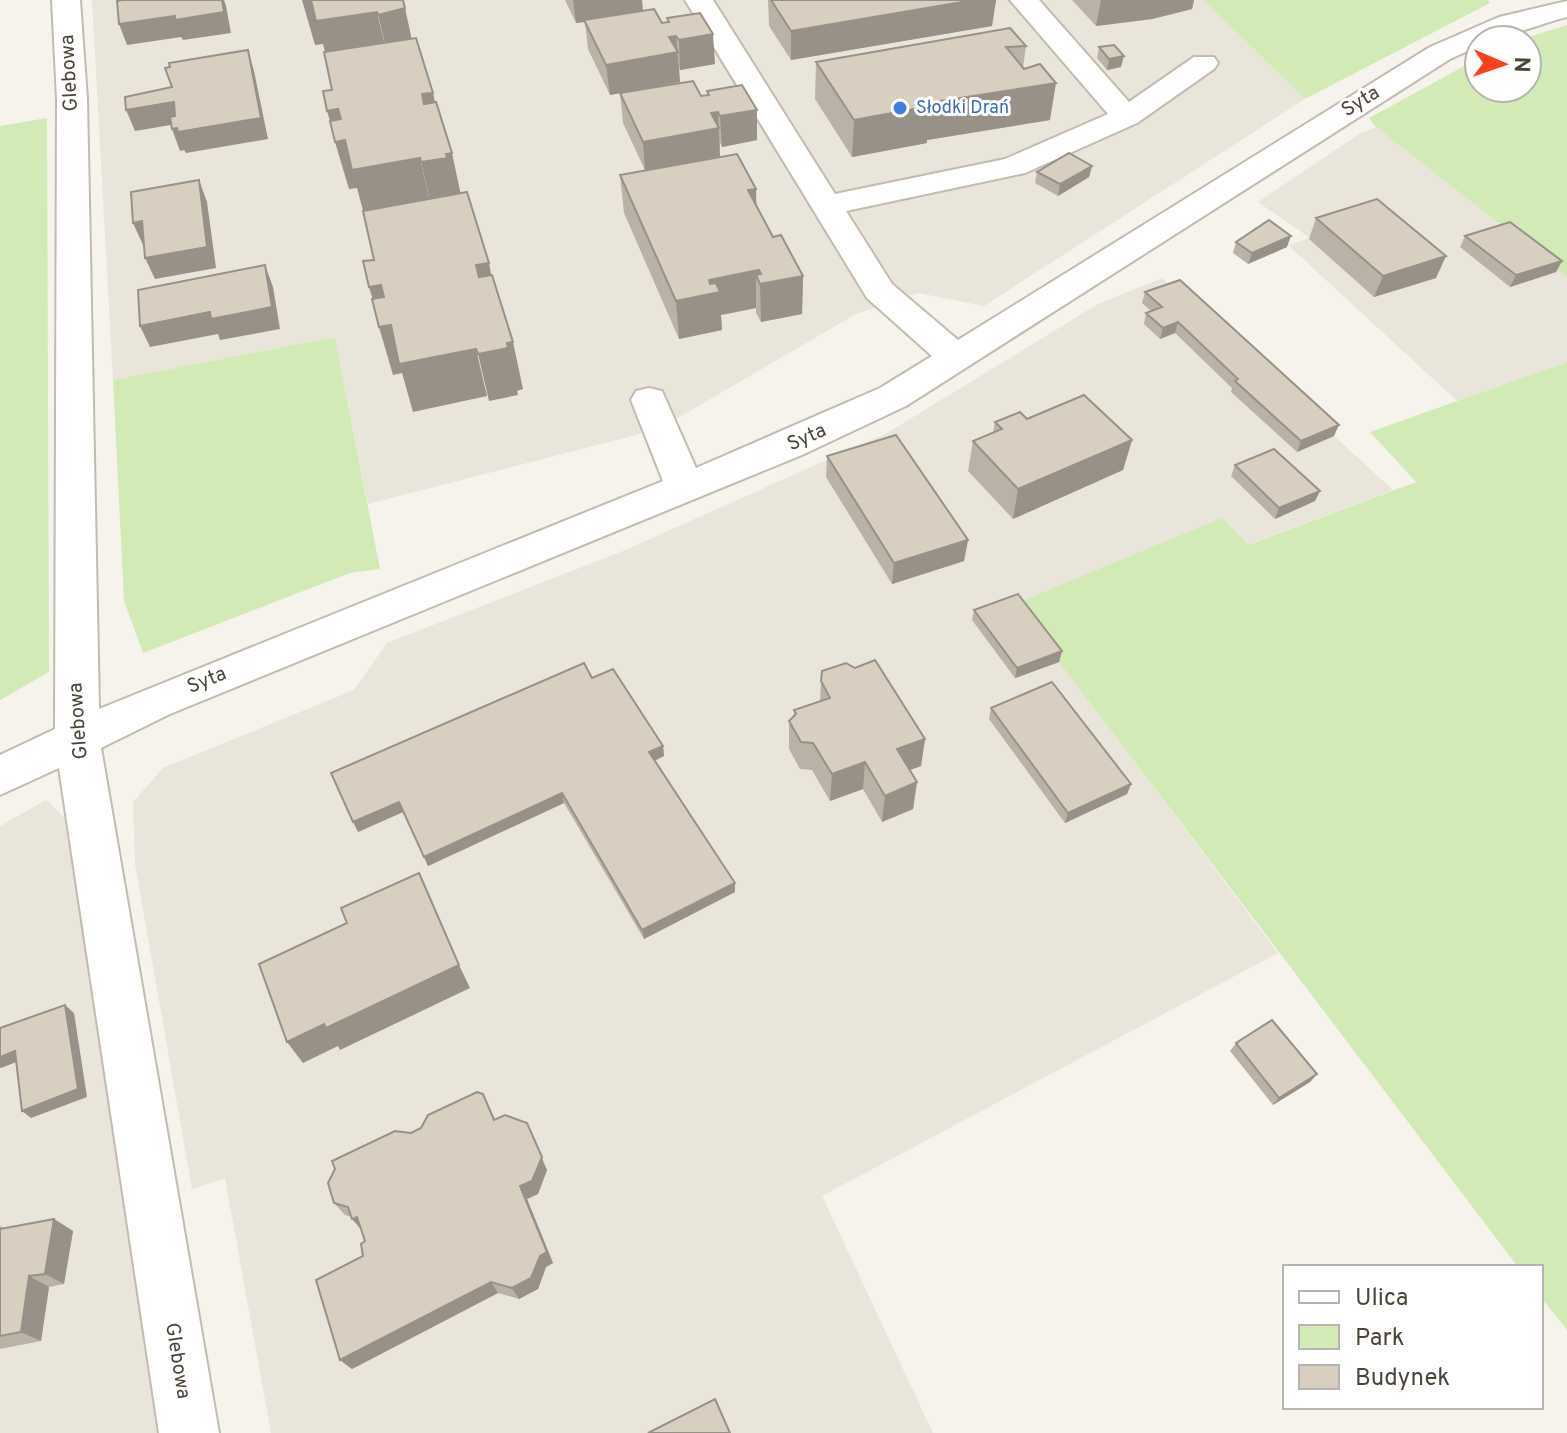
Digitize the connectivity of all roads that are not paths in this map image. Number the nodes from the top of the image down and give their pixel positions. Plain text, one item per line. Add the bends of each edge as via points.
1 (66, 0) edge
2 (1024, 0) edge
3 (709, 2) edge
4 (1567, 9) edge
5 (1204, 63) dead end
6 (1126, 117) junction
7 (826, 206) junction
8 (958, 359) junction
9 (649, 400) dead end
10 (685, 487) junction
11 (77, 737) junction
12 (0, 776) edge
13 (189, 1433) edge

1 - 11 street, Glebowa via 72,99
2 - 6 street
3 - 7 street
4 - 8 street, Syta via 1509,23 1440,53
5 - 6 street
6 - 7 street via 1014,166
7 - 8 street via 879,291
8 - 10 street, Syta via 840,423
9 - 10 street
10 - 11 street, Syta
11 - 12 street, Syta
11 - 13 street, Glebowa

